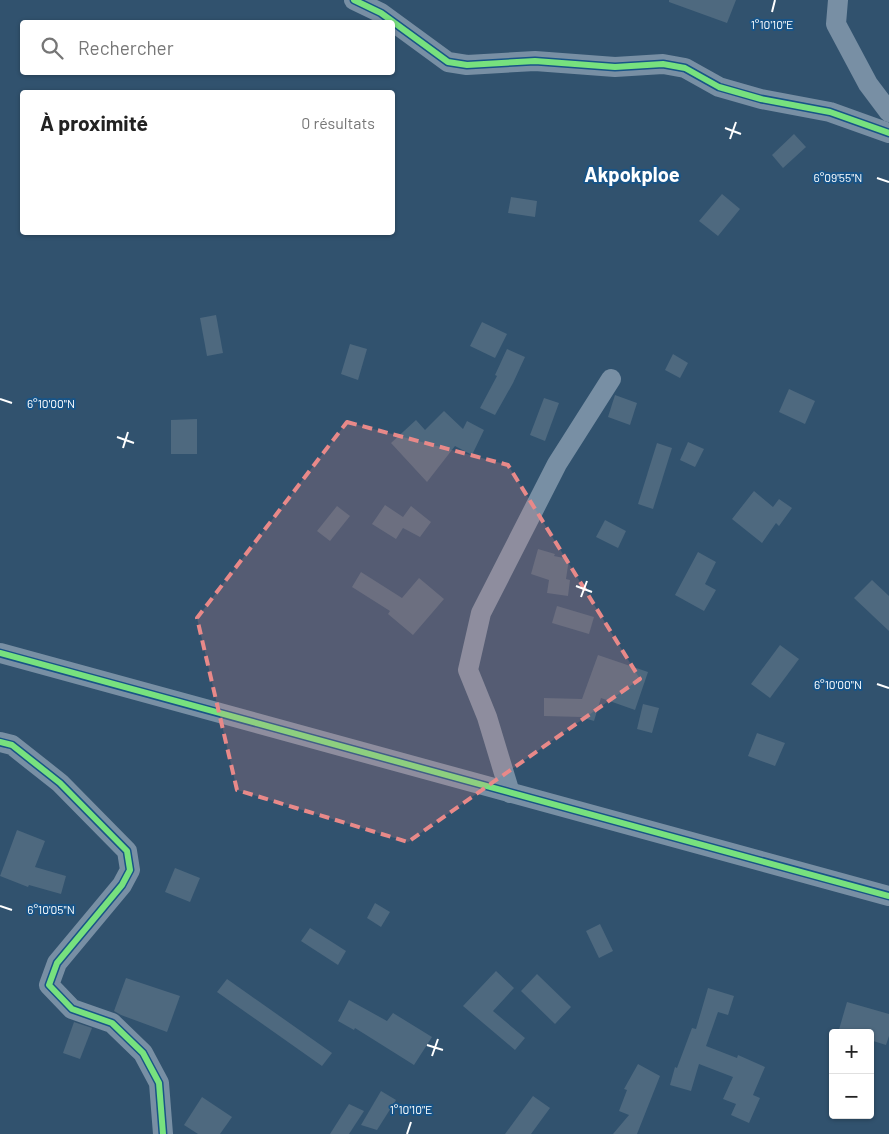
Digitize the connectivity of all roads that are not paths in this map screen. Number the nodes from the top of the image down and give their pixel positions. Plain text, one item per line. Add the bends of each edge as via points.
1 (354, 0) edge
2 (838, 0) edge
3 (391, 20) edge
4 (395, 23) edge
5 (889, 112) edge
6 (889, 133) edge
7 (611, 379) dead end
8 (0, 653) edge
9 (0, 742) edge
10 (510, 793) junction
11 (889, 896) edge
12 (163, 1134) edge

1 - 3 street
2 - 5 street via 836,24 868,84
4 - 6 street via 448,62 467,65 535,61 615,67 663,64 685,68 719,87 830,112
7 - 10 street via 557,464 481,613 468,670
8 - 10 street
9 - 12 street via 12,746 60,783 127,851 130,870 126,878 57,963 48,985 72,1009 112,1023 143,1053 159,1083
10 - 11 street

